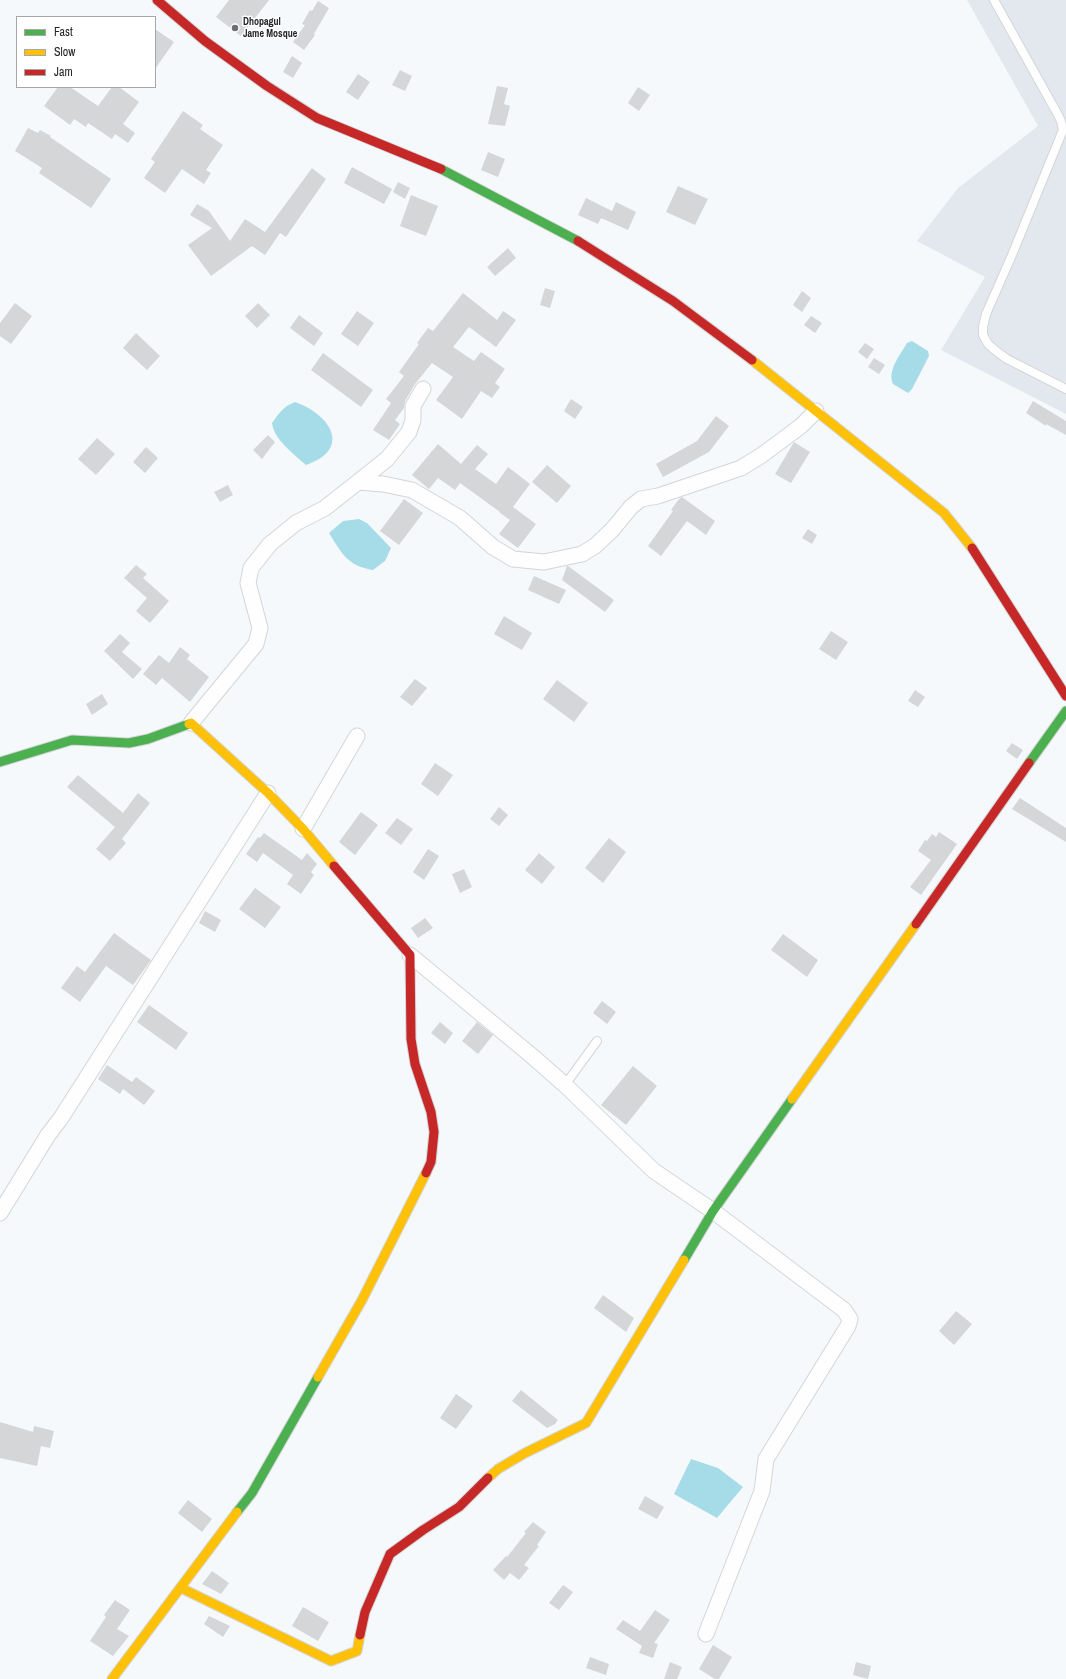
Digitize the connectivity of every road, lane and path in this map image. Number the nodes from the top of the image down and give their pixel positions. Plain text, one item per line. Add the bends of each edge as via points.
1 (157, 0) edge
2 (994, 0) edge
3 (423, 389) dead end
4 (1066, 389) edge
5 (816, 411) junction
6 (358, 482) junction
7 (1066, 696) edge
8 (1066, 711) edge
9 (191, 723) junction
10 (357, 736) dead end
11 (0, 762) edge
12 (268, 793) junction
13 (303, 829) junction
14 (410, 955) junction
15 (597, 1041) dead end
16 (565, 1085) junction
17 (713, 1211) junction
18 (0, 1213) edge
19 (181, 1588) junction
20 (706, 1634) dead end
21 (112, 1679) edge

1 - 5 main road via 212,46 317,118 436,167 585,244 673,301
2 - 4 lane via 1057,113 1063,130 986,314 983,334 988,344 1007,359
3 - 6 street via 413,406 413,420 409,432 387,459
5 - 6 street via 801,426 741,468 658,496 641,499 595,546 582,554 544,562 513,559 493,547 460,518 412,490
5 - 7 main road via 944,513 970,544
6 - 9 street via 325,508 296,524 270,544 251,568 248,583 260,628 256,644
8 - 17 main road
9 - 11 main road via 148,739 129,743 72,740
9 - 12 main road
10 - 13 street
12 - 13 main road
12 - 18 street
13 - 14 main road
14 - 16 street
14 - 19 main road via 411,1039 415,1064 432,1112 434,1150 430,1162 362,1300 252,1493
15 - 16 lane
16 - 17 street via 654,1171
17 - 19 main road via 586,1423 498,1469 459,1507 390,1554 365,1612 357,1651 330,1661
17 - 20 street via 844,1310 850,1319 766,1459 762,1491
19 - 21 main road

